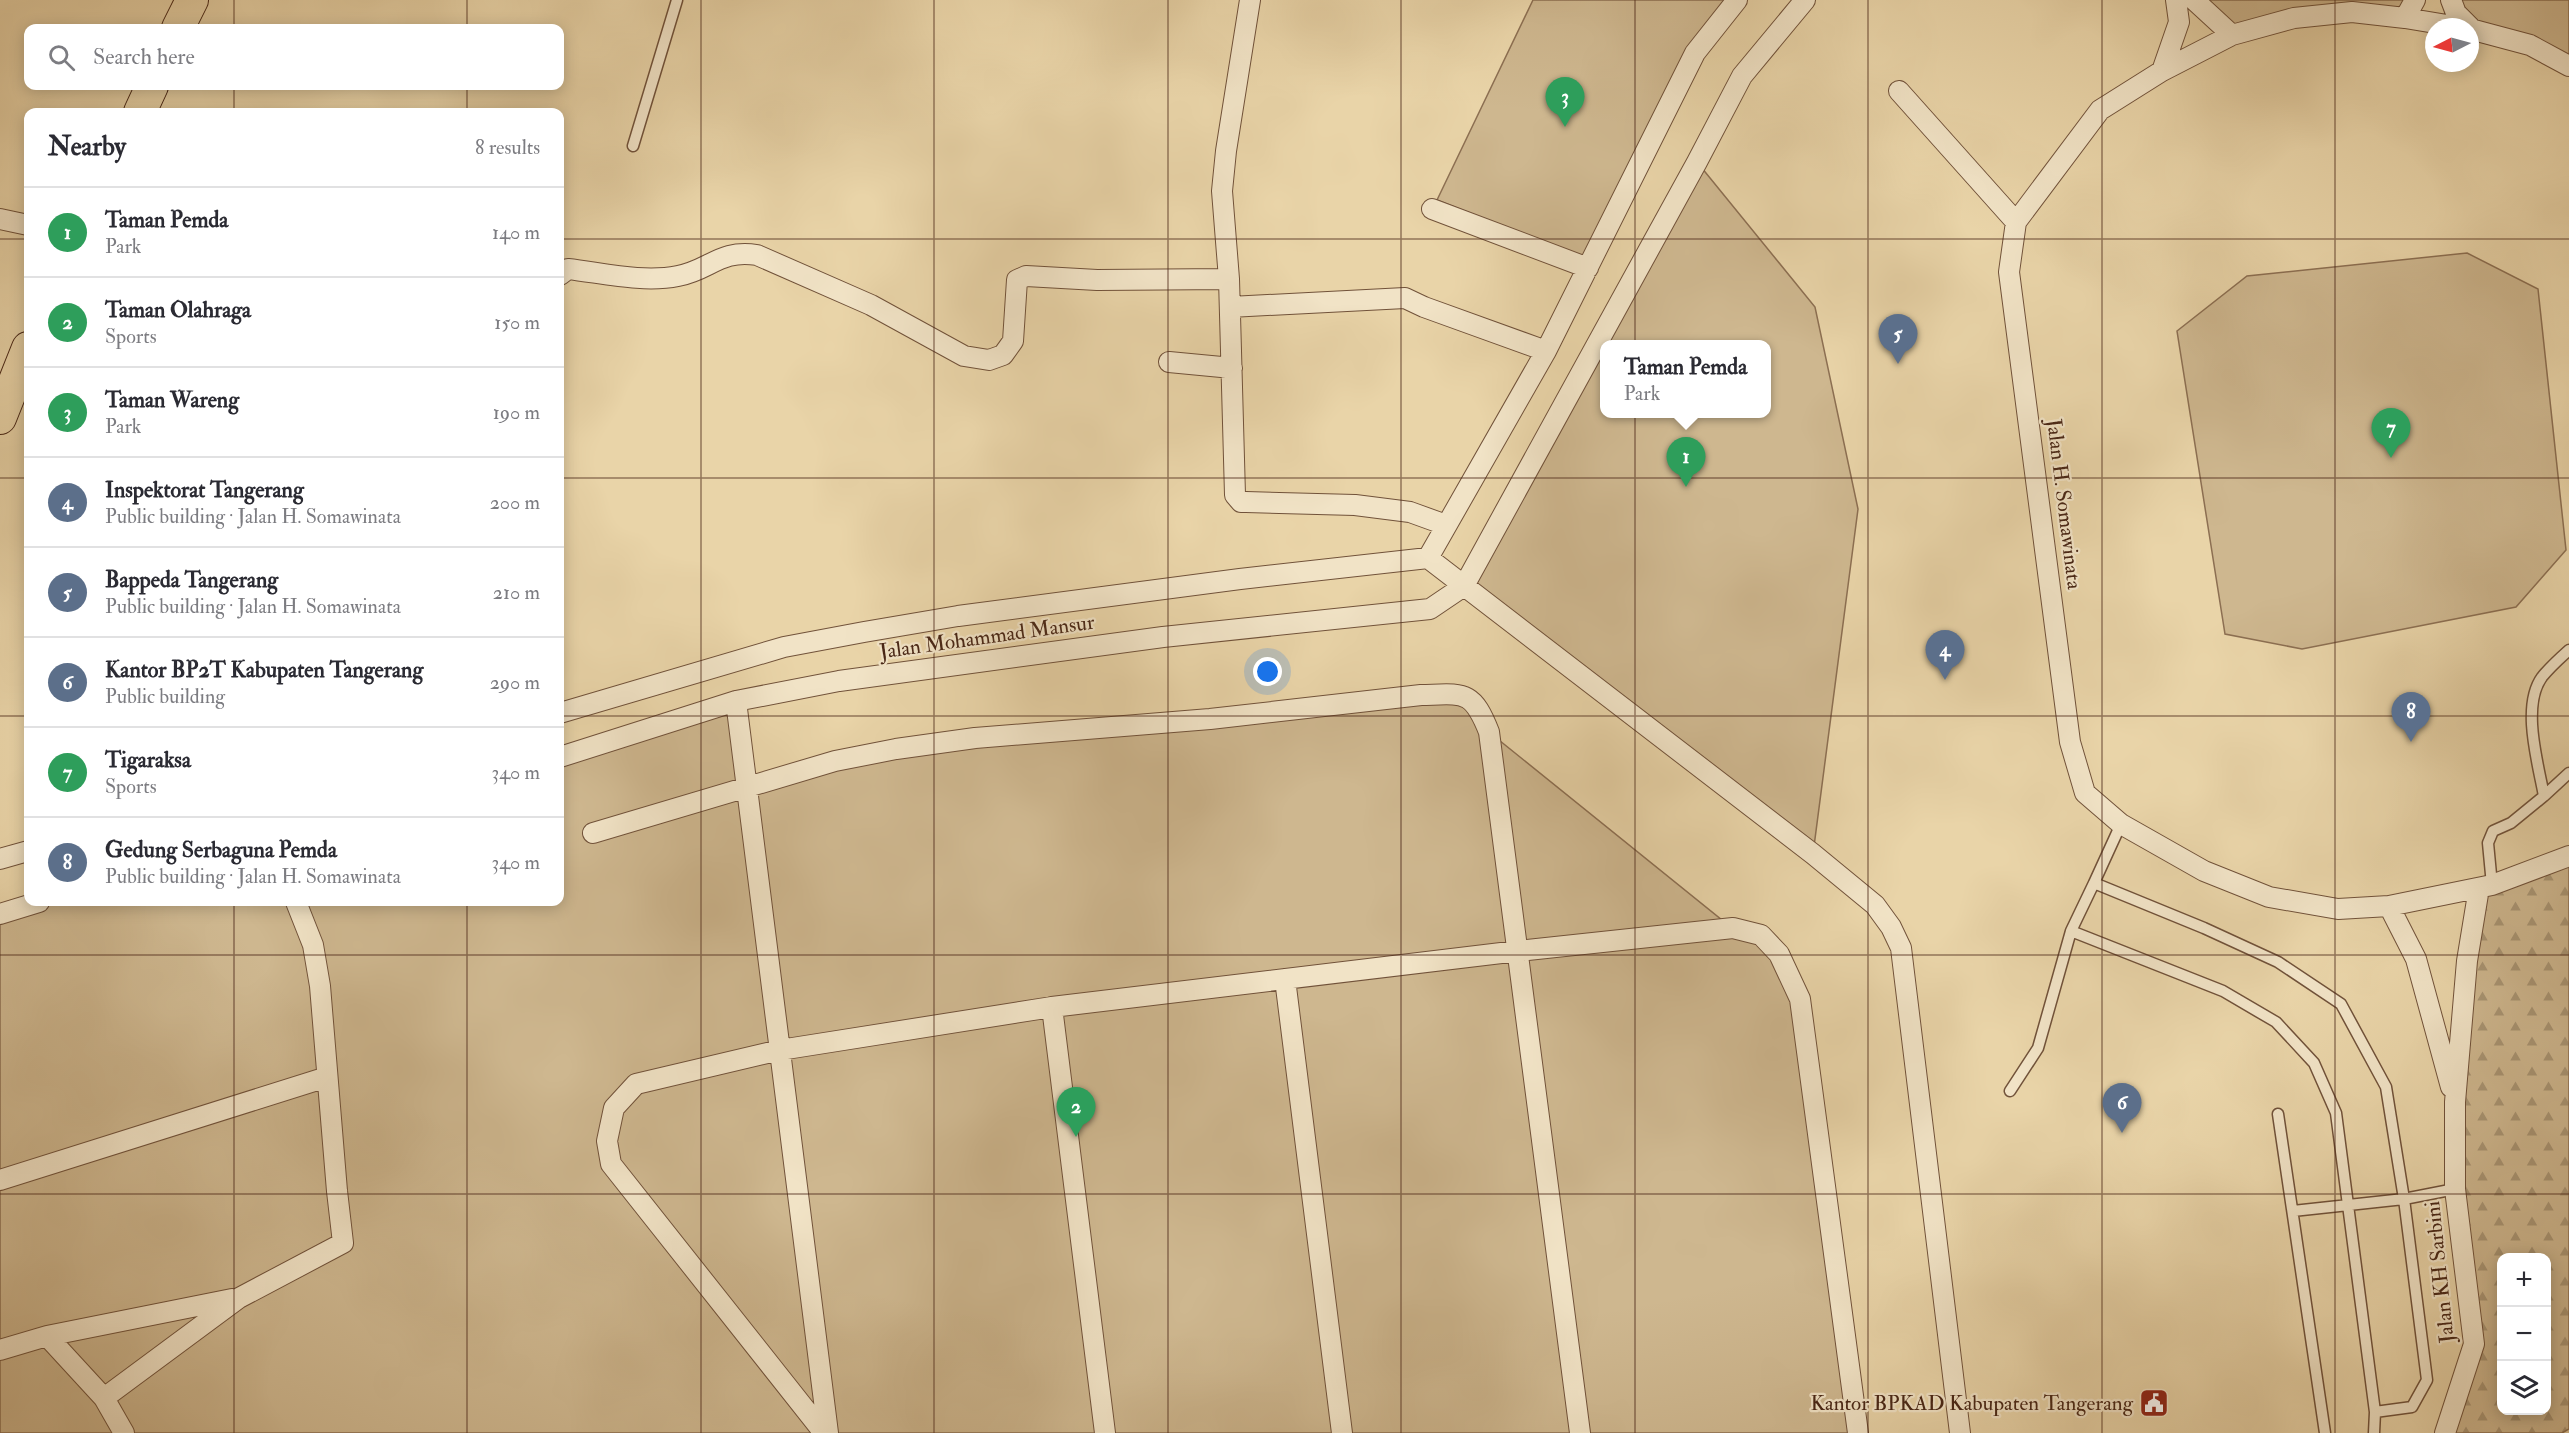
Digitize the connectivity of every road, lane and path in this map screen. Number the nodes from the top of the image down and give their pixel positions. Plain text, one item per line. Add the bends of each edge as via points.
1 (192, 0) edge
2 (677, 0) edge
3 (1250, 0) edge
4 (1737, 0) edge
5 (1805, 0) edge
6 (2176, 0) edge
7 (2194, 0) edge
8 (2415, 0) edge
9 (2451, 0) edge
10 (2405, 18) junction
11 (2460, 18) edge
12 (2425, 21) edge
13 (180, 24) edge
14 (2479, 31) edge
15 (2232, 35) junction
16 (2569, 66) edge
17 (2162, 71) junction
18 (150, 90) edge
19 (1899, 90) dead end
20 (142, 108) edge
21 (633, 146) dead end
22 (1432, 209) dead end
23 (0, 219) edge
24 (2016, 222) junction
25 (24, 224) edge
26 (1588, 268) junction
27 (564, 272) edge
28 (1228, 279) junction
29 (1230, 307) junction
30 (1546, 351) junction
31 (24, 358) edge
32 (1169, 362) dead end
33 (1232, 368) junction
34 (0, 418) edge
35 (1446, 525) junction
36 (1428, 558) junction
37 (1464, 586) junction
38 (2569, 650) edge
39 (736, 701) junction
40 (564, 712) edge
41 (564, 757) edge
42 (2569, 773) edge
43 (744, 786) junction
44 (2544, 796) junction
45 (2121, 824) junction
46 (593, 833) dead end
47 (24, 852) edge
48 (2569, 856) edge
49 (0, 859) edge
50 (2094, 883) junction
51 (2485, 886) junction
52 (26, 906) edge
53 (298, 906) edge
54 (2389, 906) junction
55 (0, 914) edge
56 (2071, 931) junction
57 (1518, 951) junction
58 (1285, 979) junction
59 (1052, 1007) junction
60 (780, 1050) junction
61 (327, 1077) junction
62 (2010, 1091) dead end
63 (2455, 1102) junction
64 (2278, 1114) dead end
65 (0, 1180) edge
66 (2455, 1190) junction
67 (2404, 1199) junction
68 (2349, 1204) junction
69 (2293, 1211) junction
70 (238, 1298) junction
71 (47, 1336) junction
72 (0, 1350) edge
73 (104, 1398) junction
74 (2375, 1412) junction
75 (124, 1433) edge
76 (826, 1433) edge
77 (1105, 1433) edge
78 (1342, 1433) edge
79 (1580, 1433) edge
80 (1858, 1433) edge
81 (1960, 1433) edge
82 (2325, 1433) edge
83 (2374, 1433) edge
84 (2445, 1433) edge

1 - 13 main road
2 - 21 lane
3 - 28 street via 1222,191
4 - 26 street via 1695,53
5 - 37 street via 1742,76
6 - 17 street via 2178,22
7 - 15 street
8 - 10 street
9 - 11 street
10 - 12 street, Jalan H. Somawinata
10 - 15 street, Jalan H. Somawinata via 2352,12 2294,18
14 - 16 street, Jalan H. Somawinata via 2530,45
15 - 17 street, Jalan H. Somawinata
17 - 24 street, Jalan H. Somawinata via 2100,110
18 - 20 main road
19 - 24 street
22 - 26 street
23 - 25 street
24 - 45 street, Jalan H. Somawinata via 2009,272 2070,742 2085,793
26 - 30 street
27 - 28 street via 568,269 646,278 679,276 726,255 757,255 871,305 964,356 989,360 1003,355 1013,341 1017,280 1026,276
28 - 29 street
29 - 30 street via 1406,298
29 - 33 street
30 - 35 street
31 - 34 main road
32 - 33 street
33 - 35 street via 1237,499 1355,505 1410,512
35 - 36 street
36 - 37 street
36 - 40 street, Jalan Mohammad Mansur via 958,616 864,632 784,647
37 - 39 street, Jalan Mohammad Mansur via 1430,609 1075,648 839,681
37 - 81 street via 1813,854 1875,905 1891,927 1901,948
38 - 44 lane via 2542,677 2532,699 2533,732
39 - 41 street, Jalan Mohammad Mansur
39 - 43 street
42 - 44 lane
43 - 46 street
43 - 57 street via 859,755 975,738 1450,694 1468,698 1479,707 1489,732
43 - 60 street
44 - 51 lane via 2511,824 2493,831 2488,843
45 - 50 lane
45 - 54 street, Jalan H. Somawinata via 2204,871 2269,897 2338,909
47 - 49 street
48 - 51 street, Jalan H. Somawinata
50 - 56 lane
50 - 67 lane via 2278,962 2341,1004 2386,1087
51 - 54 street, Jalan H. Somawinata
51 - 63 street, Jalan KH Sarbini via 2467,961
52 - 55 street
53 - 61 street via 317,967
54 - 63 street, Jalan KH Sarbini via 2416,959
56 - 62 lane via 2038,1048
56 - 68 lane via 2223,992 2276,1022 2314,1064 2336,1113
57 - 58 street
57 - 79 street
57 - 80 street via 1732,928 1761,935 1779,954 1800,999
58 - 59 street
58 - 78 street
59 - 60 street
59 - 77 street
60 - 76 street
60 - 76 street via 636,1083 614,1108 607,1141 611,1164
61 - 65 street
61 - 70 street via 343,1244
63 - 66 street, Jalan KH Sarbini
64 - 69 lane
66 - 67 lane
66 - 84 street, Jalan KH Sarbini via 2474,1344
67 - 68 lane
67 - 74 lane via 2427,1380 2412,1407
68 - 69 lane
68 - 74 lane
69 - 82 lane
70 - 71 street
70 - 73 street
71 - 72 street
71 - 73 street
73 - 75 street
74 - 83 lane

